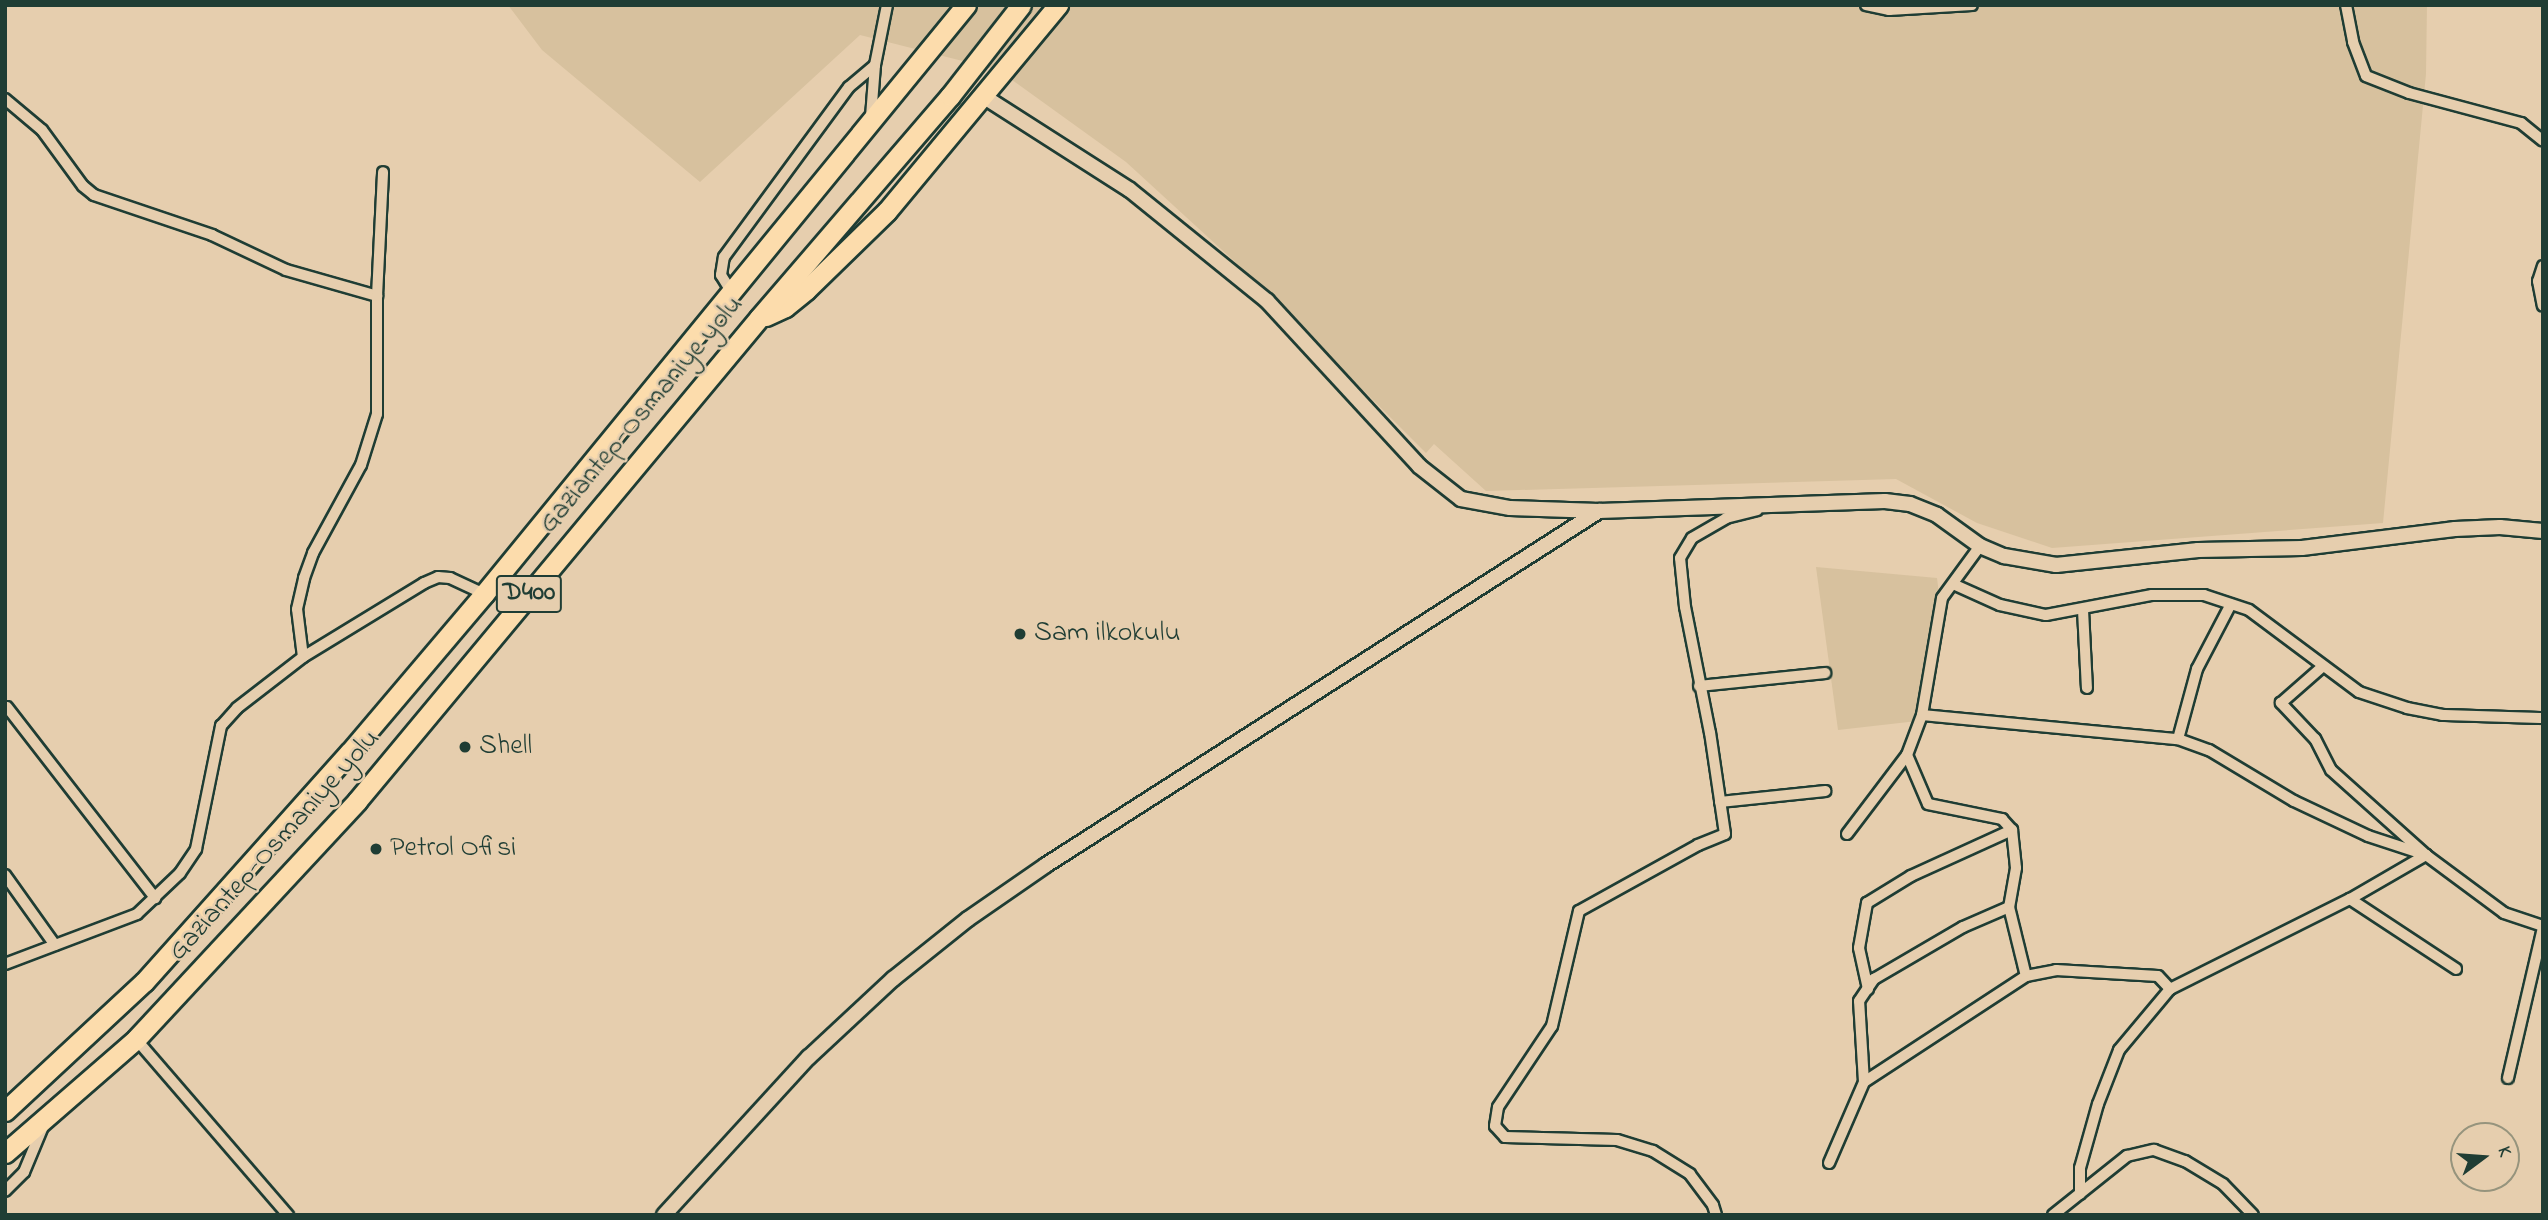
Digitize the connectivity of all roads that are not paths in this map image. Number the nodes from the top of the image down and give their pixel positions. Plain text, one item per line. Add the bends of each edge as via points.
1 (887, 5) edge
2 (1021, 5) edge
3 (1033, 5) edge
4 (1058, 5) edge
5 (1866, 5) edge
6 (1972, 5) edge
7 (2346, 5) edge
8 (1888, 8) edge
9 (960, 11) edge
10 (993, 40) junction
11 (875, 65) junction
12 (983, 96) junction
13 (5, 99) edge
14 (871, 118) junction
15 (2543, 141) edge
16 (383, 172) dead end
17 (2543, 266) edge
18 (731, 291) junction
19 (377, 296) junction
20 (2543, 306) edge
21 (759, 318) junction
22 (1773, 505) junction
23 (1599, 512) junction
24 (2543, 531) edge
25 (1980, 546) junction
26 (1953, 584) junction
27 (484, 594) junction
28 (2231, 604) junction
29 (2083, 610) junction
30 (303, 657) junction
31 (2322, 667) junction
32 (1825, 673) dead end
33 (1699, 685) junction
34 (2087, 688) dead end
35 (7, 707) edge
36 (1922, 715) junction
37 (2543, 718) edge
38 (2178, 739) junction
39 (1908, 755) junction
40 (1825, 791) dead end
41 (1720, 802) junction
42 (2012, 830) junction
43 (1847, 834) dead end
44 (2426, 855) junction
45 (5, 875) edge
46 (155, 898) junction
47 (2350, 899) junction
48 (2009, 906) junction
49 (2543, 926) edge
50 (55, 945) junction
51 (5, 964) edge
52 (2456, 969) dead end
53 (2026, 976) junction
54 (1868, 989) junction
55 (2170, 989) junction
56 (136, 1039) junction
57 (2508, 1078) dead end
58 (1864, 1082) junction
59 (5, 1111) edge
60 (47, 1118) junction
61 (5, 1153) edge
62 (1829, 1163) dead end
63 (5, 1191) edge
64 (2080, 1194) junction
65 (288, 1215) edge
66 (664, 1215) edge
67 (1716, 1215) edge
68 (2053, 1215) edge
69 (2253, 1215) edge

1 - 11 street
2 - 10 highway, Gaziantep-Osmaniye yolu / D400
3 - 10 highway, D400
4 - 12 highway
5 - 8 street
6 - 8 street
7 - 15 street via 2366,76 2409,93 2521,123
9 - 14 highway, Gaziantep-Osmaniye yolu / D400
10 - 21 highway, Gaziantep-Osmaniye yolu / D400
11 - 14 street
11 - 18 street via 849,87 724,257 721,275
12 - 21 highway via 878,219 807,290 785,307
12 - 23 street via 1130,190 1267,301 1419,466 1461,499 1510,508
13 - 19 street via 42,130 94,195 212,234 286,270
14 - 18 highway, Gaziantep-Osmaniye yolu / D400
16 - 19 street
17 - 20 street via 2538,281
18 - 27 highway, Gaziantep-Osmaniye yolu / D400
19 - 30 street via 377,414 361,465 304,578 297,609
21 - 56 highway, Gaziantep-Osmaniye yolu / D400 via 378,777
22 - 23 street
22 - 25 street via 1910,504 1937,515
22 - 33 street via 1726,518 1692,538 1681,558
23 - 66 street via 968,919 892,979 809,1057
24 - 25 street via 2455,529 2274,551 2198,550 2056,565 2004,556
25 - 26 street
26 - 29 street via 2027,612 2046,615
26 - 36 street via 1942,598
27 - 30 street via 438,577
27 - 59 highway, Gaziantep-Osmaniye yolu / D400 via 144,982
28 - 29 street via 2204,596 2152,595
28 - 31 street via 2249,610
28 - 38 street via 2197,669
29 - 34 street
30 - 46 street via 221,726 196,849
31 - 37 street via 2359,692 2407,708 2442,715
31 - 44 street via 2281,704 2315,739 2331,770
32 - 33 street
33 - 41 street
35 - 46 street
36 - 38 street
36 - 39 street
38 - 44 street via 2209,750 2242,773 2368,836
39 - 42 street via 1928,804 2002,819
39 - 43 street
40 - 41 street
41 - 67 street via 1725,834 1579,911 1552,1026 1498,1107 1495,1126 1505,1137 1617,1140 1653,1151 1690,1174
42 - 48 street via 2016,868
42 - 54 street via 1911,876 1867,903 1859,947
44 - 47 street
44 - 49 street via 2504,913
45 - 50 street
46 - 50 street via 137,914
47 - 52 street
47 - 55 street
48 - 53 street
48 - 54 street via 1874,979
49 - 57 street
50 - 51 street
53 - 55 street via 2056,970 2158,976
53 - 58 street
54 - 58 street via 1859,1001
55 - 64 street via 2119,1051 2080,1168
56 - 60 highway, Gaziantep-Osmaniye yolu / D400
56 - 65 street
58 - 62 street
60 - 61 highway, Gaziantep-Osmaniye yolu / D400
60 - 63 street via 24,1172
64 - 68 street
64 - 69 street via 2127,1156 2154,1150 2185,1161 2224,1184

